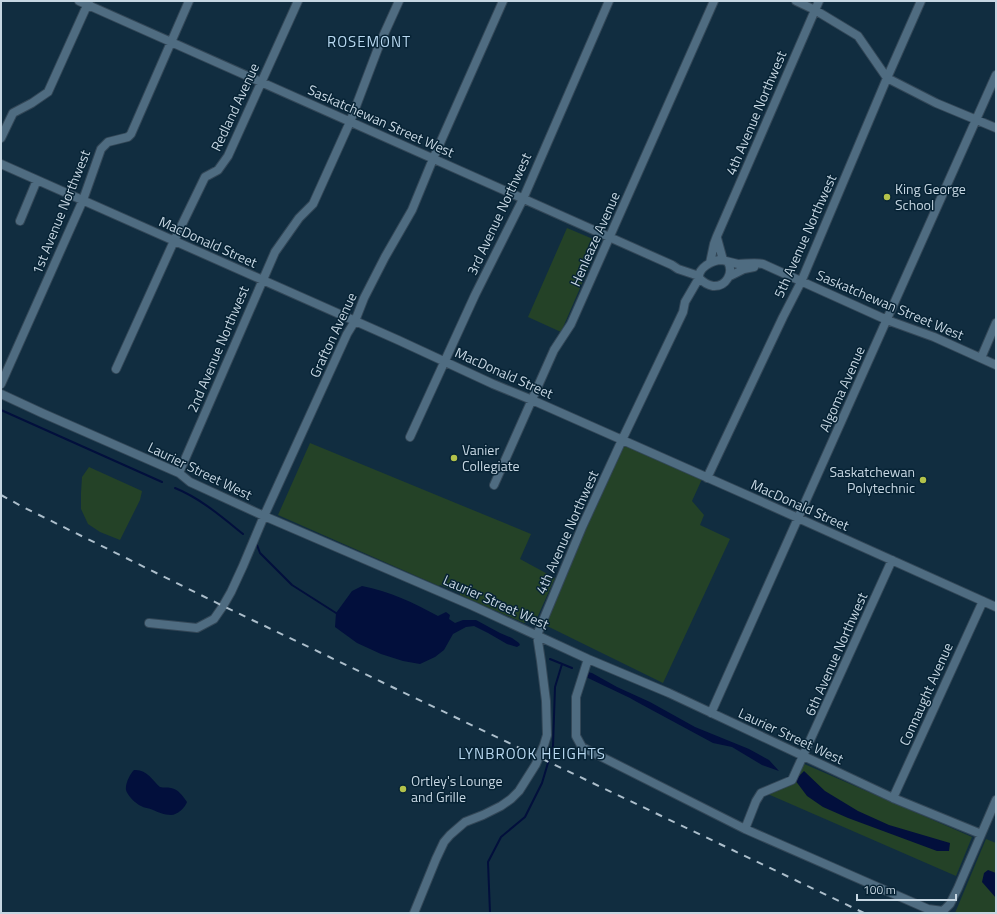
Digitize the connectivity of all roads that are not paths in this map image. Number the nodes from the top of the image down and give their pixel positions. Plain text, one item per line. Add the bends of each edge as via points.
1 (79, 1) edge
2 (189, 1) edge
3 (298, 1) edge
4 (398, 1) edge
5 (503, 1) edge
6 (609, 1) edge
7 (714, 1) edge
8 (796, 1) edge
9 (819, 1) edge
10 (921, 1) edge
11 (88, 3) edge
12 (815, 10) junction
13 (171, 42) junction
14 (996, 75) edge
15 (887, 78) junction
16 (261, 82) junction
17 (976, 120) junction
18 (350, 122) junction
19 (996, 128) edge
20 (1, 138) edge
21 (433, 159) junction
22 (1, 164) edge
23 (36, 180) junction
24 (523, 198) junction
25 (83, 200) junction
26 (20, 221) dead end
27 (717, 236) junction
28 (610, 237) junction
29 (174, 241) junction
30 (725, 261) junction
31 (710, 264) junction
32 (774, 270) junction
33 (700, 274) junction
34 (730, 276) junction
35 (262, 280) junction
36 (801, 282) junction
37 (707, 284) junction
38 (683, 312) junction
39 (887, 320) junction
40 (354, 321) junction
41 (996, 323) edge
42 (981, 358) junction
43 (444, 361) junction
44 (996, 365) edge
45 (116, 369) dead end
46 (1, 384) edge
47 (1, 394) edge
48 (532, 400) junction
49 (410, 437) dead end
50 (622, 440) junction
51 (178, 474) junction
52 (707, 478) junction
53 (494, 485) dead end
54 (264, 516) junction
55 (798, 518) junction
56 (892, 560) junction
57 (983, 600) junction
58 (996, 607) edge
59 (149, 623) dead end
60 (537, 635) junction
61 (588, 659) junction
62 (711, 713) junction
63 (804, 757) junction
64 (893, 798) junction
65 (996, 800) edge
66 (745, 829) junction
67 (981, 834) junction
68 (414, 913) edge

1 - 11 street, Saskatchewan Street West
2 - 13 street, 1st Avenue Northwest
3 - 16 street, Redland Avenue
4 - 18 street, 2nd Avenue Northwest
5 - 21 street, Grafton Avenue
6 - 24 street, 3rd Avenue Northwest
7 - 28 street, Henleaze Avenue
8 - 12 street
9 - 12 street, 4th Avenue Northwest
10 - 15 street, 5th Avenue Northwest
11 - 13 street, Saskatchewan Street West
11 - 20 street via 48,92 13,113
12 - 15 street via 858,36
12 - 27 street, 4th Avenue Northwest
13 - 16 street, Saskatchewan Street West
13 - 25 street, 1st Avenue Northwest via 131,134 108,142 101,149
14 - 17 street, Algoma Avenue
15 - 17 street
15 - 36 street, 5th Avenue Northwest
16 - 18 street, Saskatchewan Street West
16 - 29 street, Redland Avenue via 228,156 218,170 205,178
17 - 19 street
17 - 39 street, Algoma Avenue
18 - 21 street, Saskatchewan Street West
18 - 35 street, 2nd Avenue Northwest via 313,204 275,252
21 - 24 street, Saskatchewan Street West
21 - 40 street, Grafton Avenue via 412,210 385,257
22 - 23 street, MacDonald Street
23 - 25 street, MacDonald Street
23 - 26 street
24 - 28 street, Saskatchewan Street West
24 - 43 street, 3rd Avenue Northwest
25 - 29 street, MacDonald Street
25 - 46 street, 1st Avenue Northwest
27 - 30 street
27 - 31 street, 4th Avenue Northwest
28 - 33 street, Saskatchewan Street West via 672,265 679,265
28 - 48 street, Henleaze Avenue via 572,324 554,350
29 - 35 street, MacDonald Street
29 - 45 street, Redland Avenue
30 - 31 street
30 - 32 street, Saskatchewan Street West via 740,264 757,263 770,266
30 - 34 street via 730,266
31 - 33 street
32 - 34 street, Saskatchewan Street West via 754,267
32 - 36 street, Saskatchewan Street West
33 - 37 street
33 - 38 street, 4th Avenue Northwest via 685,302
34 - 37 street via 718,286
35 - 40 street, MacDonald Street
35 - 51 street, 2nd Avenue Northwest
36 - 39 street, Saskatchewan Street West
36 - 52 street, 5th Avenue Northwest
37 - 38 street, 4th Avenue Northwest via 697,290
38 - 50 street, 4th Avenue Northwest
39 - 42 street, Saskatchewan Street West
39 - 55 street, Algoma Avenue
40 - 43 street, MacDonald Street
40 - 54 street, Grafton Avenue
41 - 42 street
42 - 44 street, Saskatchewan Street West
43 - 48 street, MacDonald Street
43 - 49 street, 3rd Avenue Northwest
47 - 51 street, Laurier Street West
48 - 50 street, MacDonald Street
48 - 53 street, Henleaze Avenue
50 - 52 street, MacDonald Street
50 - 60 street, 4th Avenue Northwest
51 - 54 street, Laurier Street West
52 - 55 street, MacDonald Street
54 - 59 street, Grafton Avenue via 231,592 214,619 197,628
54 - 60 street, Laurier Street West
55 - 56 street, MacDonald Street
55 - 62 street, Algoma Avenue
56 - 57 street, MacDonald Street
56 - 63 street, 6th Avenue Northwest
57 - 58 street, MacDonald Street
57 - 64 street, Connaught Avenue
60 - 61 street, Laurier Street West
60 - 68 street via 546,701 547,735 536,764 511,799 465,822 444,842
61 - 62 street, Laurier Street West
61 - 66 street via 576,697 576,736 582,747
62 - 63 street, Laurier Street West
63 - 64 street, Laurier Street West
63 - 66 street, 6th Avenue Northwest via 792,780 761,793
64 - 67 street, Laurier Street West
65 - 67 street
66 - 67 street via 928,909 943,911 950,904 958,888

